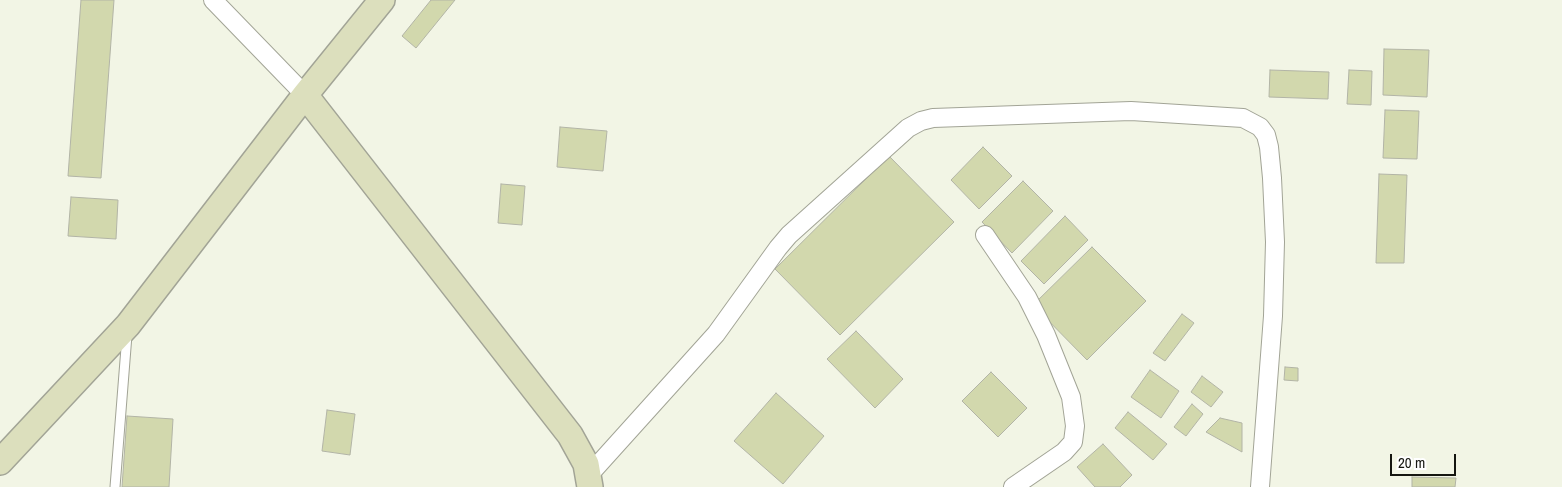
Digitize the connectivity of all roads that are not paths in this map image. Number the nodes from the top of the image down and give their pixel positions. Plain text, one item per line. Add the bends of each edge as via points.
1 (213, 0) edge
2 (382, 0) edge
3 (305, 95) junction
4 (984, 235) dead end
5 (128, 325) junction
6 (0, 462) edge
7 (589, 482) edge
8 (115, 487) edge
9 (1013, 487) edge
10 (1260, 487) edge

1 - 3 street
2 - 3 street
3 - 5 street
3 - 7 street via 570,435 586,464
4 - 9 street via 1027,297 1046,335 1071,397 1075,426 1073,442 1064,452
5 - 6 street
5 - 8 lane
7 - 10 street via 716,334 778,248 908,128 933,118 1131,111 1244,118 1260,127 1266,135 1275,242

